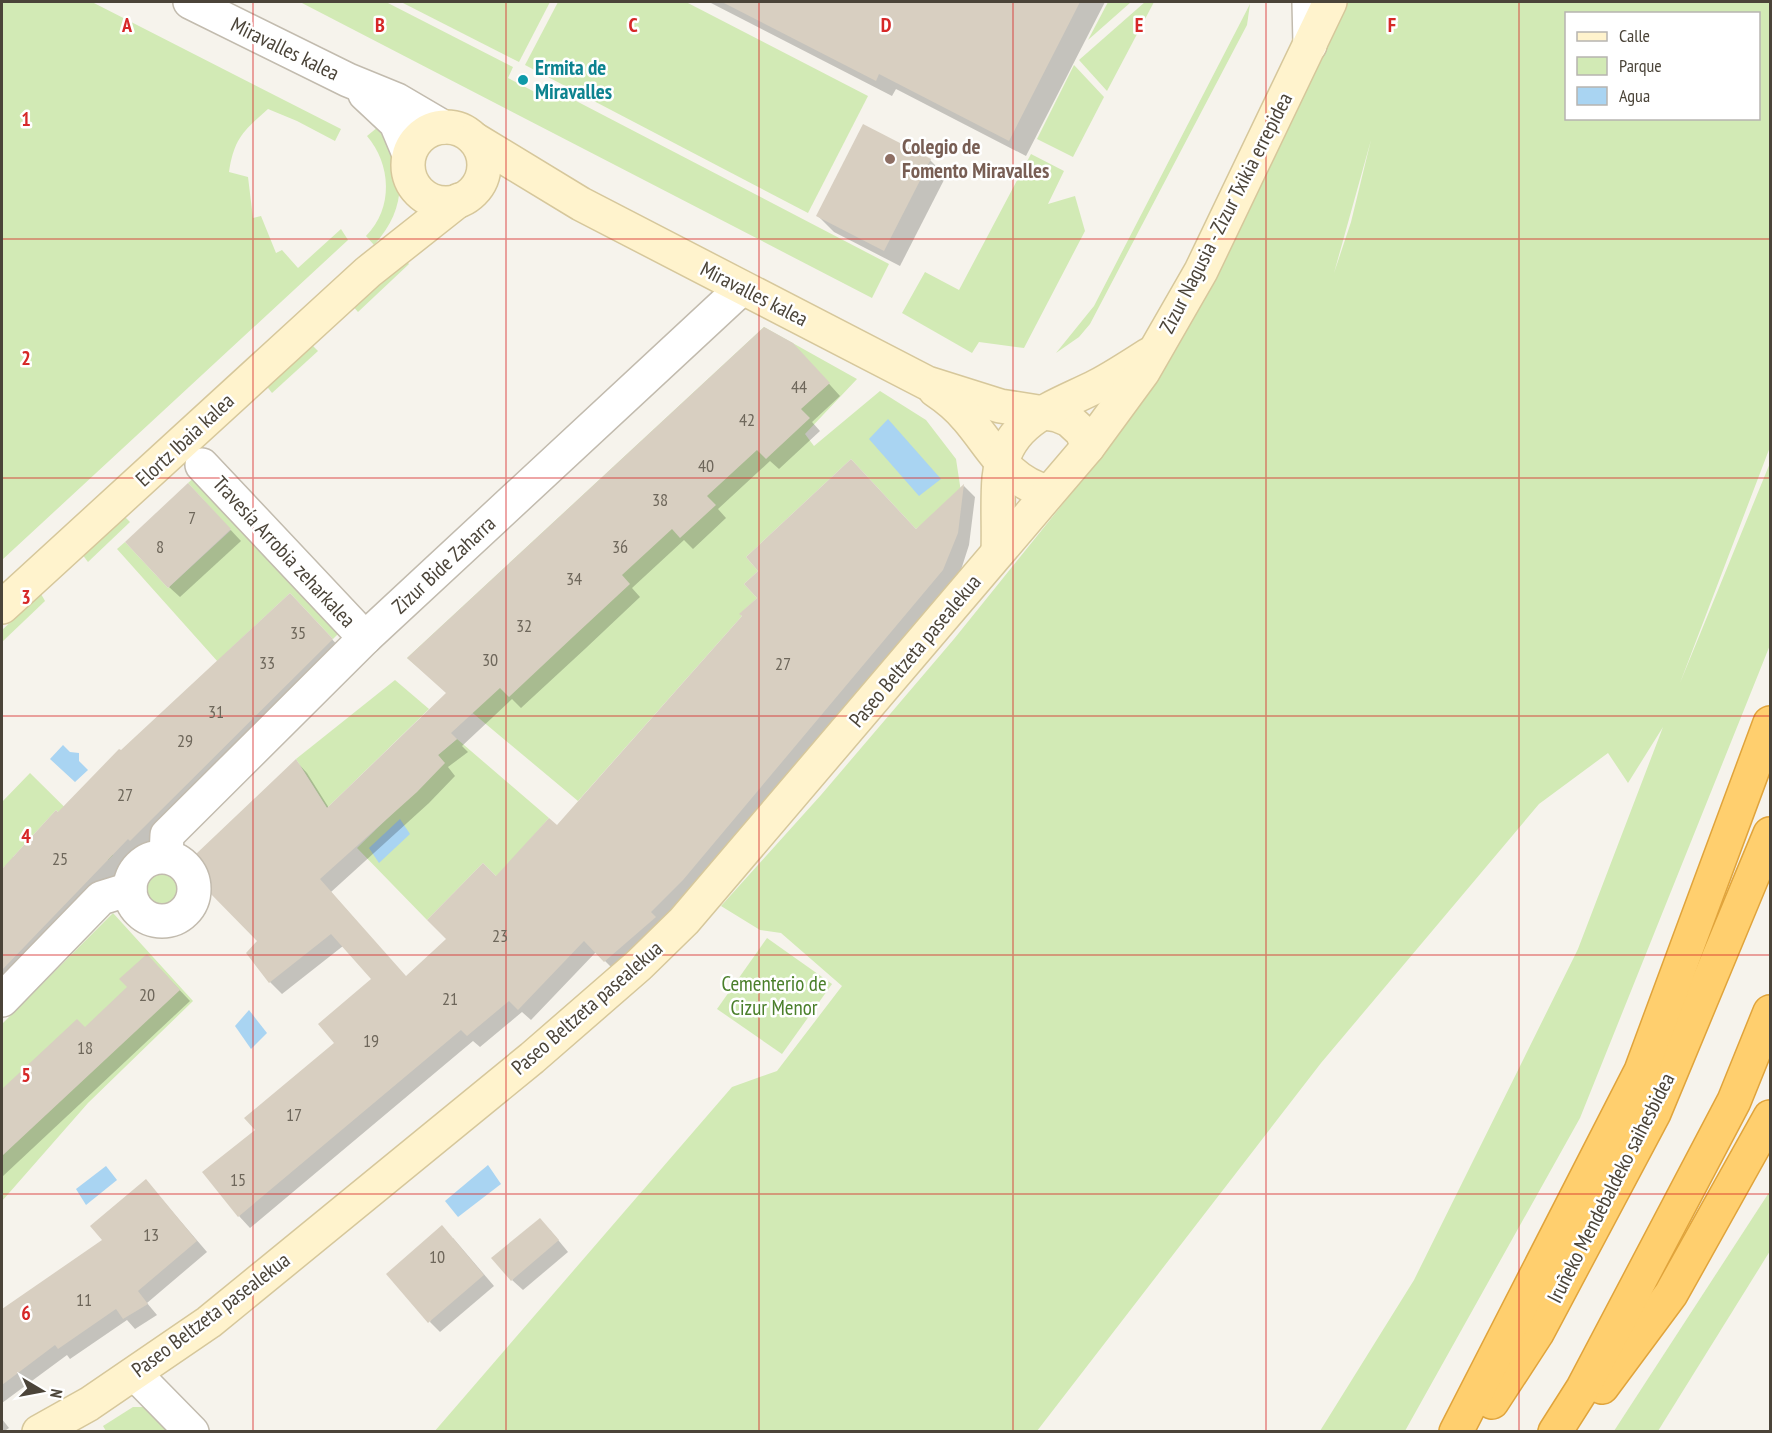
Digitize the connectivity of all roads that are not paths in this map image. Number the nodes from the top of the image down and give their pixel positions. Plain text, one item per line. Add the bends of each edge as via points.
1 (1309, 2) edge
2 (1330, 2) edge
3 (200, 4) edge
4 (1310, 45) junction
5 (348, 80) junction
6 (443, 127) junction
7 (474, 139) junction
8 (410, 166) junction
9 (467, 195) junction
10 (581, 204) junction
11 (369, 272) junction
12 (742, 288) junction
13 (1155, 351) junction
14 (927, 383) junction
15 (1040, 413) junction
16 (1088, 447) junction
17 (1002, 464) junction
18 (202, 465) dead end
19 (1048, 492) junction
20 (998, 552) junction
21 (2, 607) edge
22 (365, 639) junction
23 (1770, 723) edge
24 (1770, 834) edge
25 (166, 856) junction
26 (130, 889) junction
27 (2, 1000) edge
28 (1770, 1012) edge
29 (1770, 1117) edge
30 (135, 1374) junction
31 (39, 1431) edge
32 (192, 1431) edge
33 (1456, 1431) edge
34 (1473, 1431) edge
35 (1555, 1431) edge
36 (1569, 1431) edge

1 - 4 street
2 - 4 street, Zizur Nagusia - Zizur Txikia errepidea
3 - 5 street, Miravalles kalea
4 - 13 street, Zizur Nagusia - Zizur Txikia errepidea via 1201,271
5 - 6 street, Miravalles kalea via 388,95
5 - 8 street, Miravalles kalea via 396,123
6 - 7 street via 454,128
6 - 8 street via 422,135
7 - 9 street via 483,160 483,172
7 - 10 street, Miravalles kalea
8 - 9 street via 424,196 447,203
8 - 11 street, Elortz Ibaia kalea via 402,222
9 - 10 street, Miravalles kalea via 506,184
9 - 11 street, Elortz Ibaia kalea
10 - 12 street, Miravalles kalea
11 - 21 street, Elortz Ibaia kalea
12 - 14 street, Miravalles kalea
12 - 22 street, Zizur Bide Zaharra
13 - 15 street via 1096,387
13 - 16 street, Zizur Nagusia - Zizur Txikia errepidea
14 - 15 street, Miravalles kalea via 1000,406
14 - 17 street, Miravalles kalea via 968,419
15 - 16 street, Miravalles kalea via 1069,420 1082,432
15 - 17 street via 1021,428
16 - 19 street
17 - 19 street, Miravalles kalea via 1030,487
17 - 20 street
18 - 22 street, Travesía Arrobia zeharkalea
19 - 20 street, Paseo Beltzeta pasealekua
20 - 30 street, Paseo Beltzeta pasealekua via 684,921 639,965 532,1058 218,1315
22 - 25 street, Zizur Bide Zaharra via 167,835
23 - 33 highway via 1641,1071
24 - 34 highway, Iruñeko Mendebaldeko saihesbidea via 1654,1113 1537,1333
25 - 26 street via 145,861 132,878
25 - 26 street via 176,859 191,874 195,894 185,912 176,919 155,921 137,909
26 - 27 street via 101,898
28 - 35 highway via 1734,1101 1583,1388
29 - 36 highway via 1671,1294
30 - 31 street, Paseo Beltzeta pasealekua
30 - 32 street

